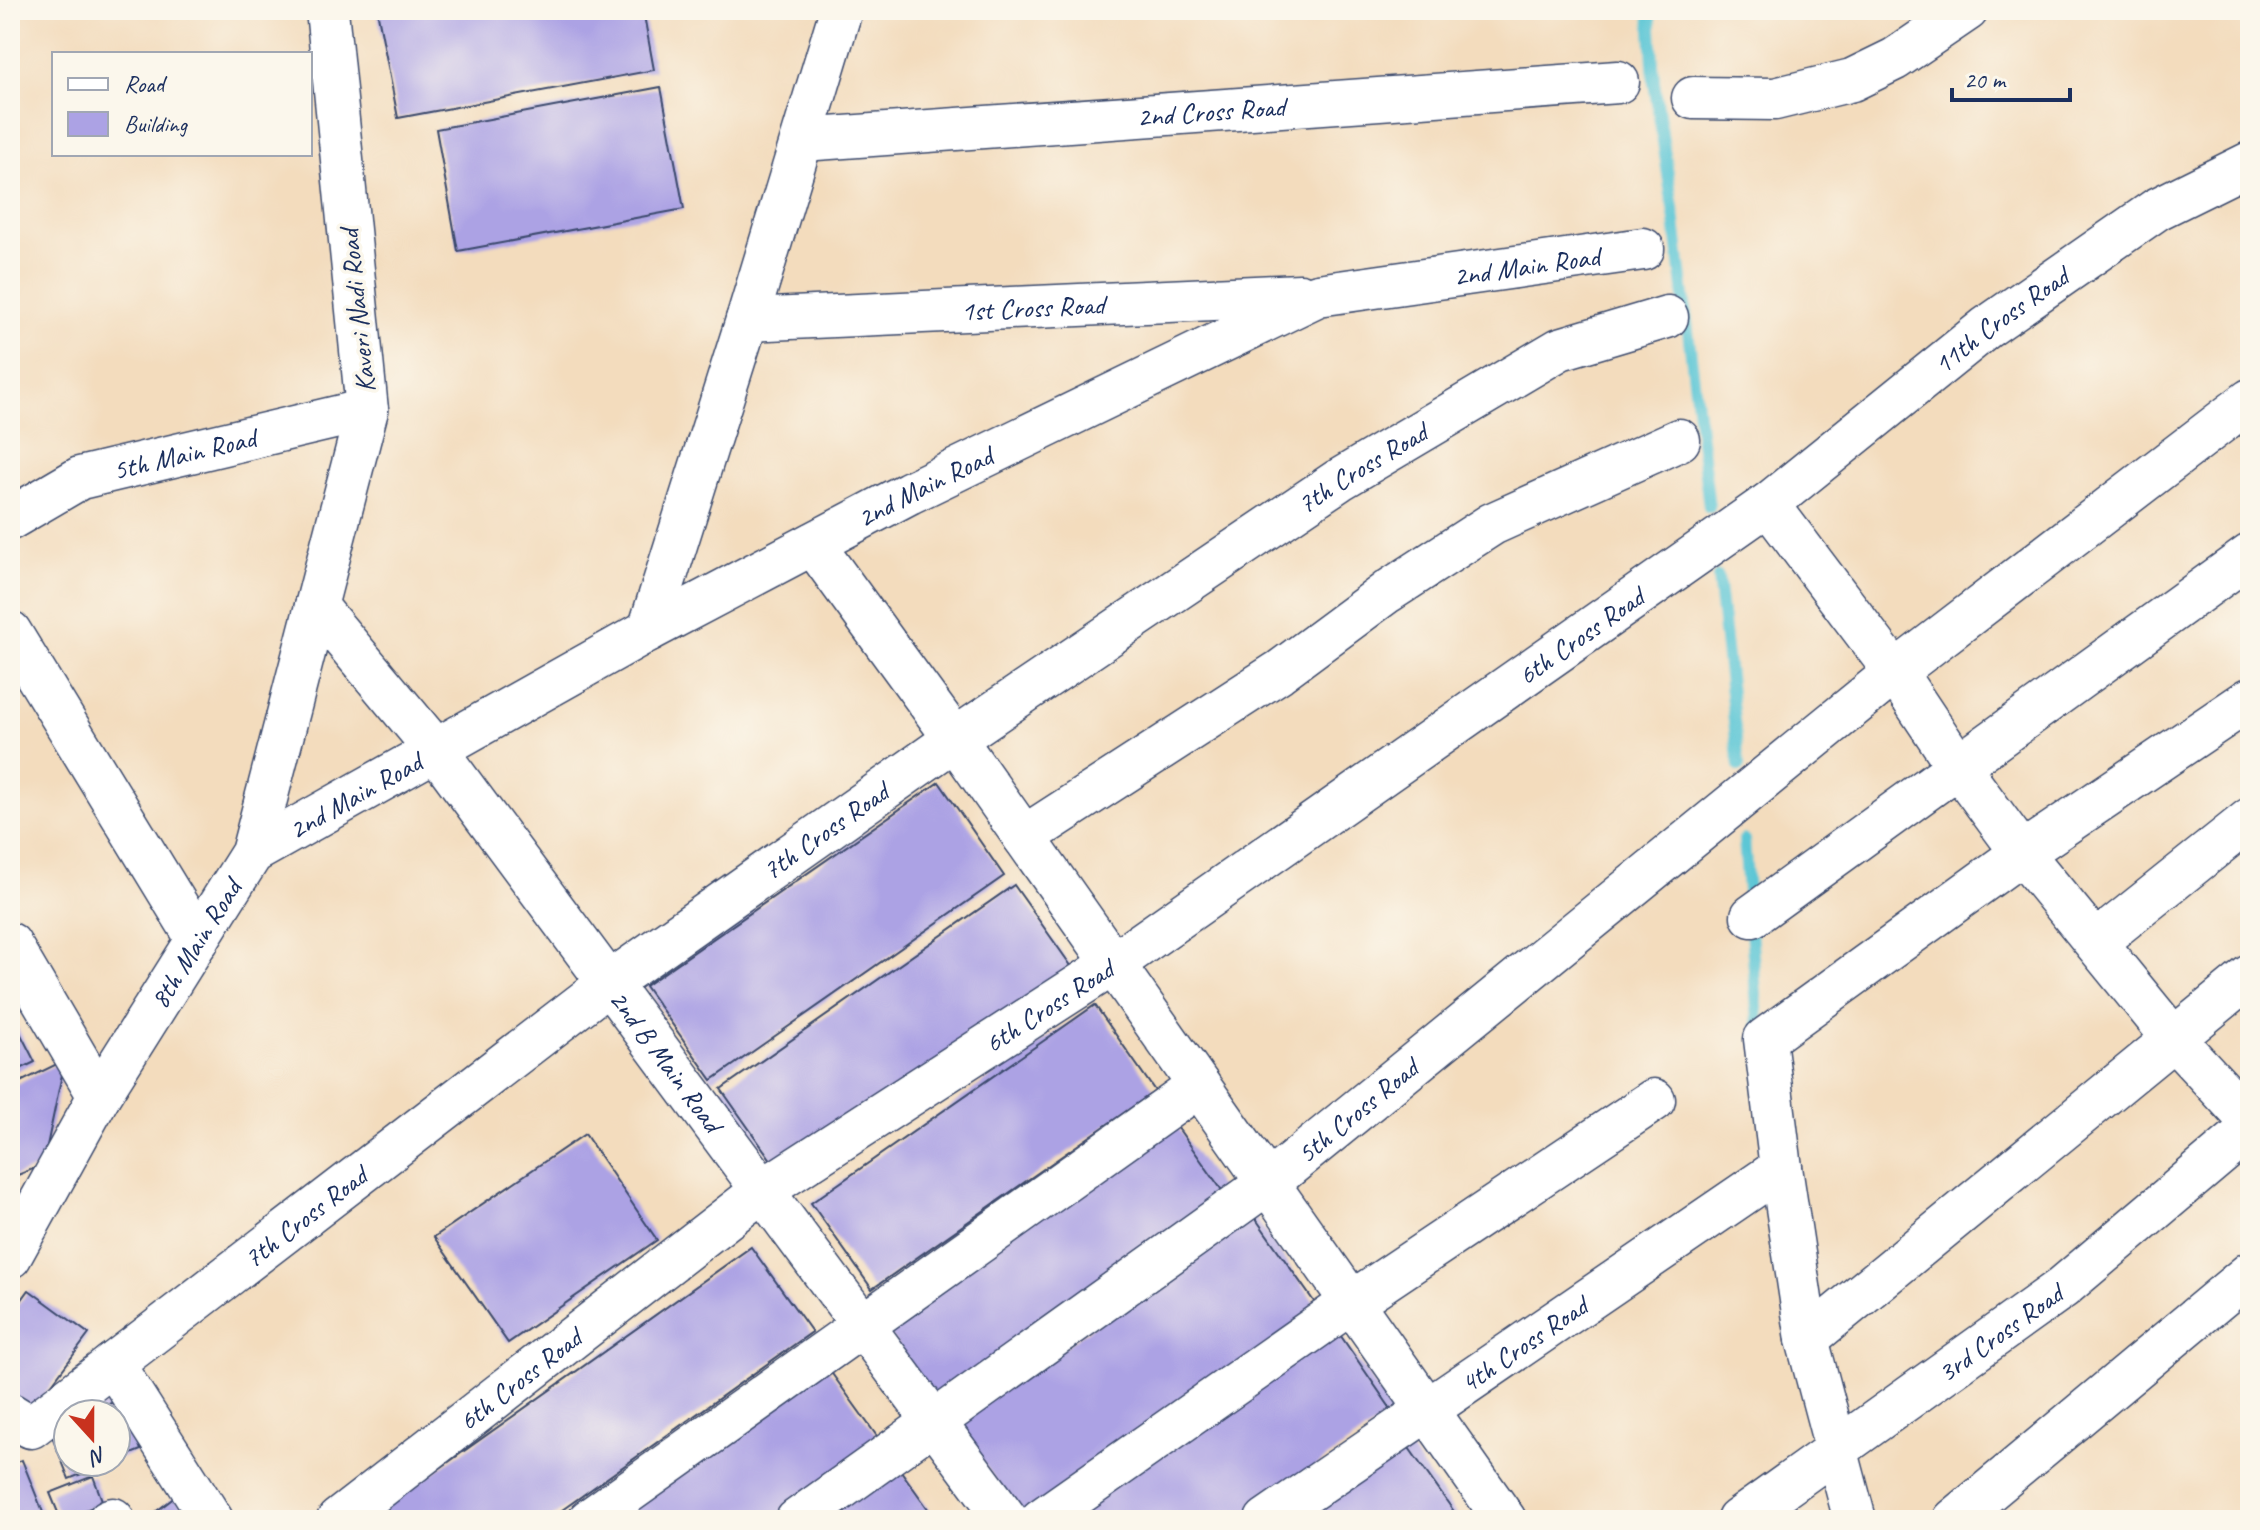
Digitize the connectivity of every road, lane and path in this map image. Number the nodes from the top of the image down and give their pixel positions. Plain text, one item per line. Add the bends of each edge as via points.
1 (327, 10) edge
2 (841, 10) edge
3 (1967, 10) edge
4 (1618, 82) dead end
5 (1693, 98) dead end
6 (802, 140) junction
7 (2250, 163) edge
8 (1643, 249) dead end
9 (1318, 295) junction
10 (1667, 317) dead end
11 (747, 320) junction
12 (2250, 400) edge
13 (367, 410) junction
14 (1679, 440) dead end
15 (1768, 504) junction
16 (10, 519) edge
17 (813, 544) junction
18 (2250, 555) edge
19 (316, 606) junction
20 (649, 630) junction
21 (10, 632) edge
22 (1895, 672) junction
23 (2250, 699) edge
24 (955, 739) junction
25 (436, 750) junction
26 (1957, 765) junction
27 (2250, 819) edge
28 (1024, 837) junction
29 (252, 853) junction
30 (2022, 853) junction
31 (1752, 916) dead end
32 (198, 940) junction
33 (2096, 942) junction
34 (10, 944) edge
35 (1113, 964) junction
36 (2250, 976) edge
37 (609, 983) junction
38 (2173, 1038) junction
39 (1199, 1086) junction
40 (99, 1096) junction
41 (1654, 1100) dead end
42 (2250, 1121) edge
43 (2250, 1129) edge
44 (1781, 1168) junction
45 (1268, 1183) junction
46 (763, 1190) junction
47 (15, 1229) edge
48 (2247, 1281) edge
49 (1352, 1302) junction
50 (863, 1326) junction
51 (1807, 1339) junction
52 (113, 1364) junction
53 (1428, 1410) junction
54 (21, 1420) edge
55 (934, 1422) junction
56 (1836, 1450) junction
57 (212, 1520) edge
58 (338, 1520) edge
59 (589, 1520) edge
60 (797, 1520) edge
61 (1007, 1520) edge
62 (1041, 1520) edge
63 (1266, 1520) edge
64 (1505, 1520) edge
65 (1738, 1520) edge
66 (1855, 1520) edge
67 (1954, 1520) edge

1 - 13 street, Kaveri Nadi Road
2 - 6 street
3 - 5 street via 1895,59 1852,80 1775,99
4 - 6 street, 2nd Cross Road
6 - 11 street
7 - 15 street, 11th Cross Road via 2157,209 1986,328
8 - 9 street, 2nd Main Road
9 - 11 street, 1st Cross Road
9 - 17 street, 2nd Main Road
10 - 24 street, 7th Cross Road via 1560,349 1352,472
11 - 20 street
12 - 22 street, 5th Cross Road
13 - 16 street, 5th Main Road via 80,478
13 - 19 street, Kaveri Nadi Road
14 - 28 street via 1492,524 1387,592 1279,672
15 - 22 street
15 - 35 street, 6th Cross Road
17 - 20 street, 2nd Main Road
17 - 24 street
18 - 26 street
19 - 25 street, 2nd B Main Road
19 - 29 street, 8th Main Road
20 - 25 street, 2nd Main Road
21 - 32 street
22 - 26 street
22 - 45 street, 5th Cross Road
23 - 30 street
24 - 28 street
24 - 37 street, 7th Cross Road
25 - 29 street, 2nd Main Road
25 - 37 street, 2nd B Main Road
26 - 30 street
26 - 31 street
27 - 33 street
28 - 35 street
29 - 32 street, 8th Main Road
30 - 33 street
30 - 44 street via 1765,1039
32 - 40 street, 8th Main Road
33 - 38 street
34 - 40 street
35 - 39 street
35 - 46 street, 6th Cross Road
36 - 38 street
37 - 46 street, 2nd B Main Road
37 - 52 street, 7th Cross Road
38 - 42 street
38 - 51 street
39 - 45 street
39 - 50 street
40 - 47 street, 8th Main Road
41 - 49 street
43 - 56 street, 3rd Cross Road via 2062,1288
44 - 51 street
44 - 53 street, 4th Cross Road
45 - 49 street
45 - 55 street, 5th Cross Road
46 - 50 street, 2nd B Main Road
46 - 58 street, 6th Cross Road
48 - 67 street
49 - 53 street
49 - 62 street
50 - 55 street, 2nd B Main Road
50 - 59 street
51 - 56 street
52 - 54 street, 7th Cross Road
52 - 57 street
53 - 63 street, 4th Cross Road
53 - 64 street
55 - 60 street, 5th Cross Road
55 - 61 street, 2nd B Main Road
56 - 65 street, 3rd Cross Road
56 - 66 street

